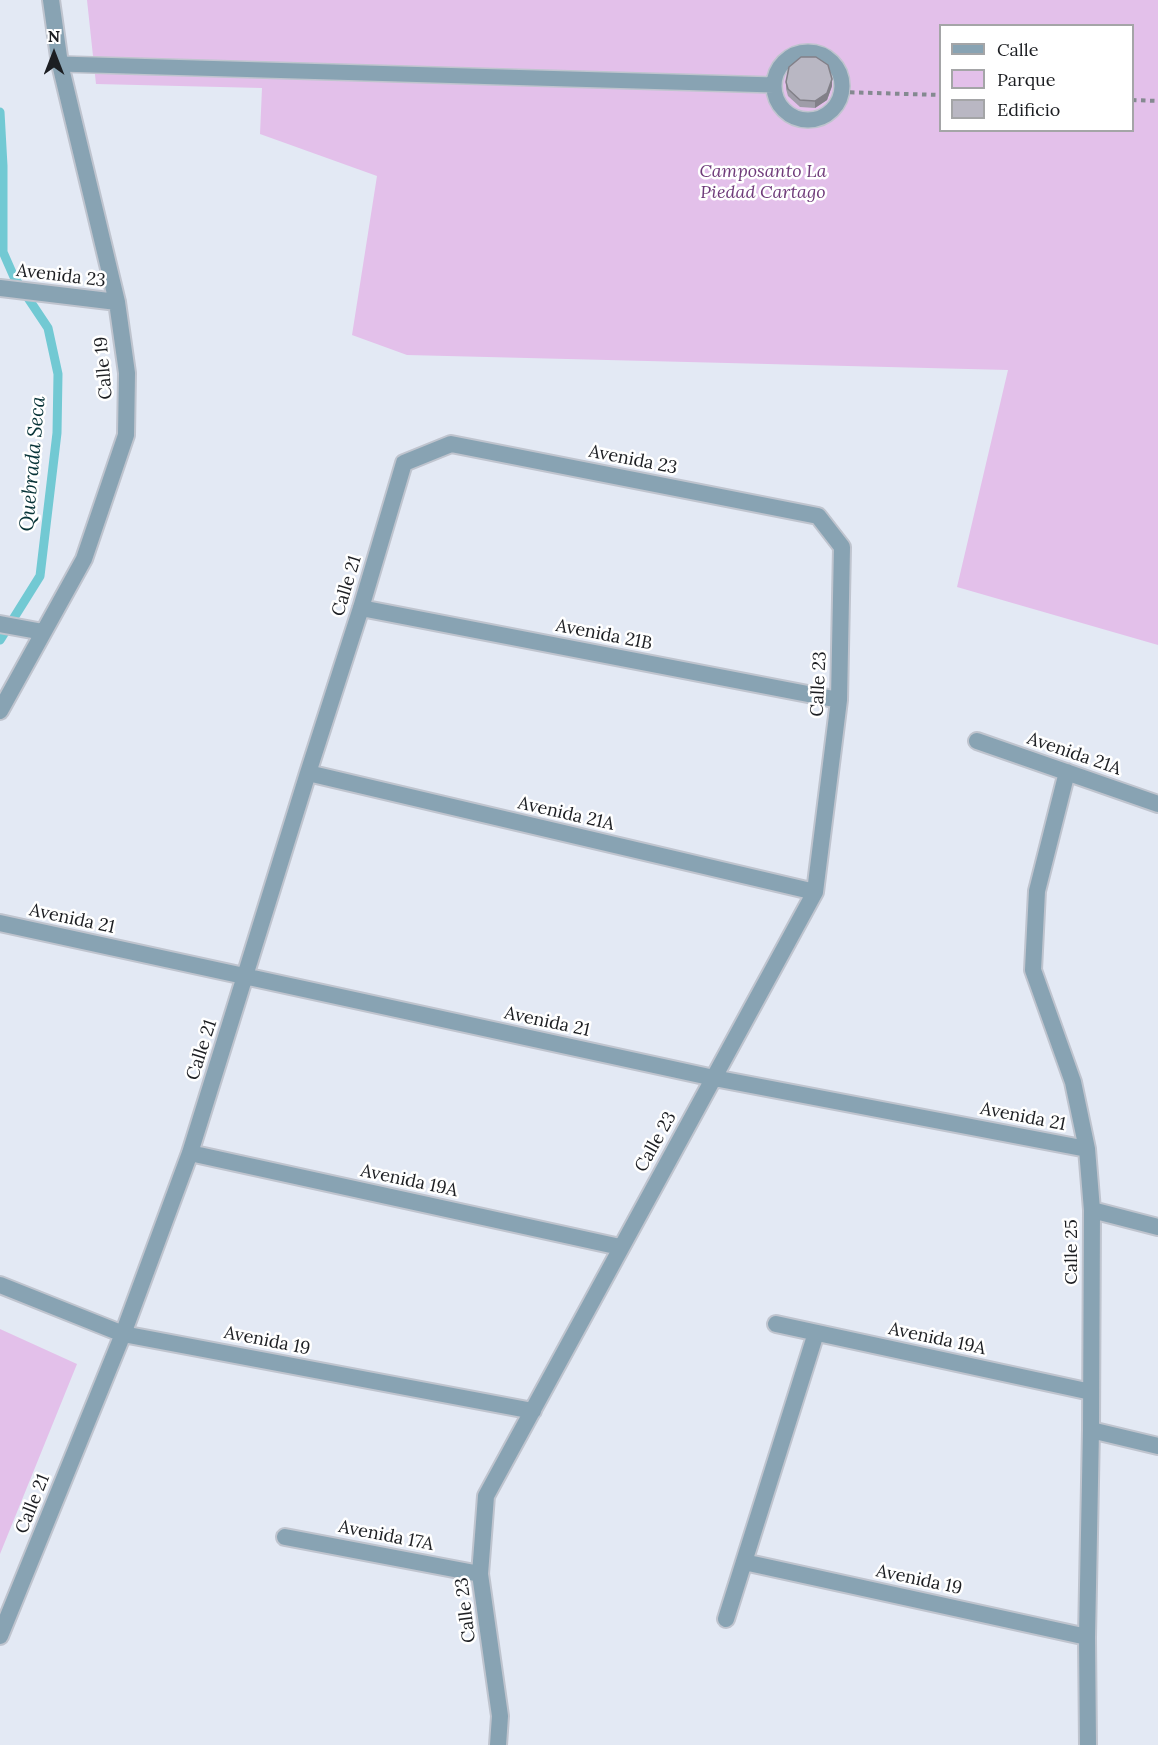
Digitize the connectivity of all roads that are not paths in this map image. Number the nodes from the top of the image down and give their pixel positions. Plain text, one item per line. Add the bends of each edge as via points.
1 (51, 0) edge
2 (60, 64) junction
3 (774, 85) junction
4 (0, 288) edge
5 (117, 302) junction
6 (404, 463) joint
7 (842, 547) joint
8 (361, 608) junction
9 (0, 624) edge
10 (43, 632) junction
11 (839, 700) junction
12 (0, 711) edge
13 (977, 741) dead end
14 (1067, 772) junction
15 (308, 773) junction
16 (1158, 804) edge
17 (815, 892) junction
18 (0, 923) edge
19 (245, 976) junction
20 (714, 1078) junction
21 (1087, 1149) junction
22 (190, 1153) junction
23 (1092, 1210) junction
24 (1158, 1227) edge
25 (620, 1247) junction
26 (0, 1285) edge
27 (776, 1324) dead end
28 (816, 1333) junction
29 (123, 1334) junction
30 (1091, 1392) junction
31 (533, 1412) junction
32 (1091, 1430) junction
33 (1158, 1446) edge
34 (285, 1537) dead end
35 (744, 1562) junction
36 (480, 1574) junction
37 (726, 1619) dead end
38 (0, 1636) edge
39 (1087, 1637) junction
40 (498, 1745) edge
41 (1088, 1745) edge

1 - 2 street, Calle 19
2 - 3 lane
2 - 5 street, Calle 19
3 - 3 lane via 780,105 797,118 819,118 828,113 841,92 840,74 834,64 814,52 792,56 783,64
4 - 5 street, Avenida 23
5 - 10 street, Calle 19 via 128,373 126,435 84,559
6 - 7 street, Avenida 23 via 451,444 818,516
6 - 8 street, Calle 21
7 - 11 street, Calle 23
8 - 11 street, Avenida 21B
8 - 15 street, Calle 21
9 - 10 street
10 - 12 street, Calle 19
11 - 17 street, Calle 23
13 - 14 street, Avenida 21A
14 - 16 street, Avenida 21A
14 - 21 street, Calle 25 via 1037,891 1034,970 1073,1082
15 - 17 street, Avenida 21A
15 - 19 street, Calle 21
17 - 20 street, Calle 23
18 - 19 street, Avenida 21
19 - 20 street, Avenida 21
19 - 22 street, Calle 21
20 - 21 street, Avenida 21
20 - 25 street, Calle 23
21 - 23 street, Calle 25
22 - 25 street, Avenida 19A
22 - 29 street, Calle 21
23 - 24 street
23 - 30 street, Calle 25
25 - 31 street, Calle 23
26 - 29 street, Avenida 19
27 - 28 street, Avenida 19A
28 - 30 street, Avenida 19A
28 - 35 street
29 - 31 street, Avenida 19
29 - 38 street, Calle 21
30 - 32 street, Calle 25
31 - 36 street, Calle 23 via 486,1496
32 - 33 street
32 - 39 street, Calle 25
34 - 36 street, Avenida 17A
35 - 37 street
35 - 39 street, Avenida 19
36 - 40 street, Calle 23 via 500,1716
39 - 41 street, Calle 25

